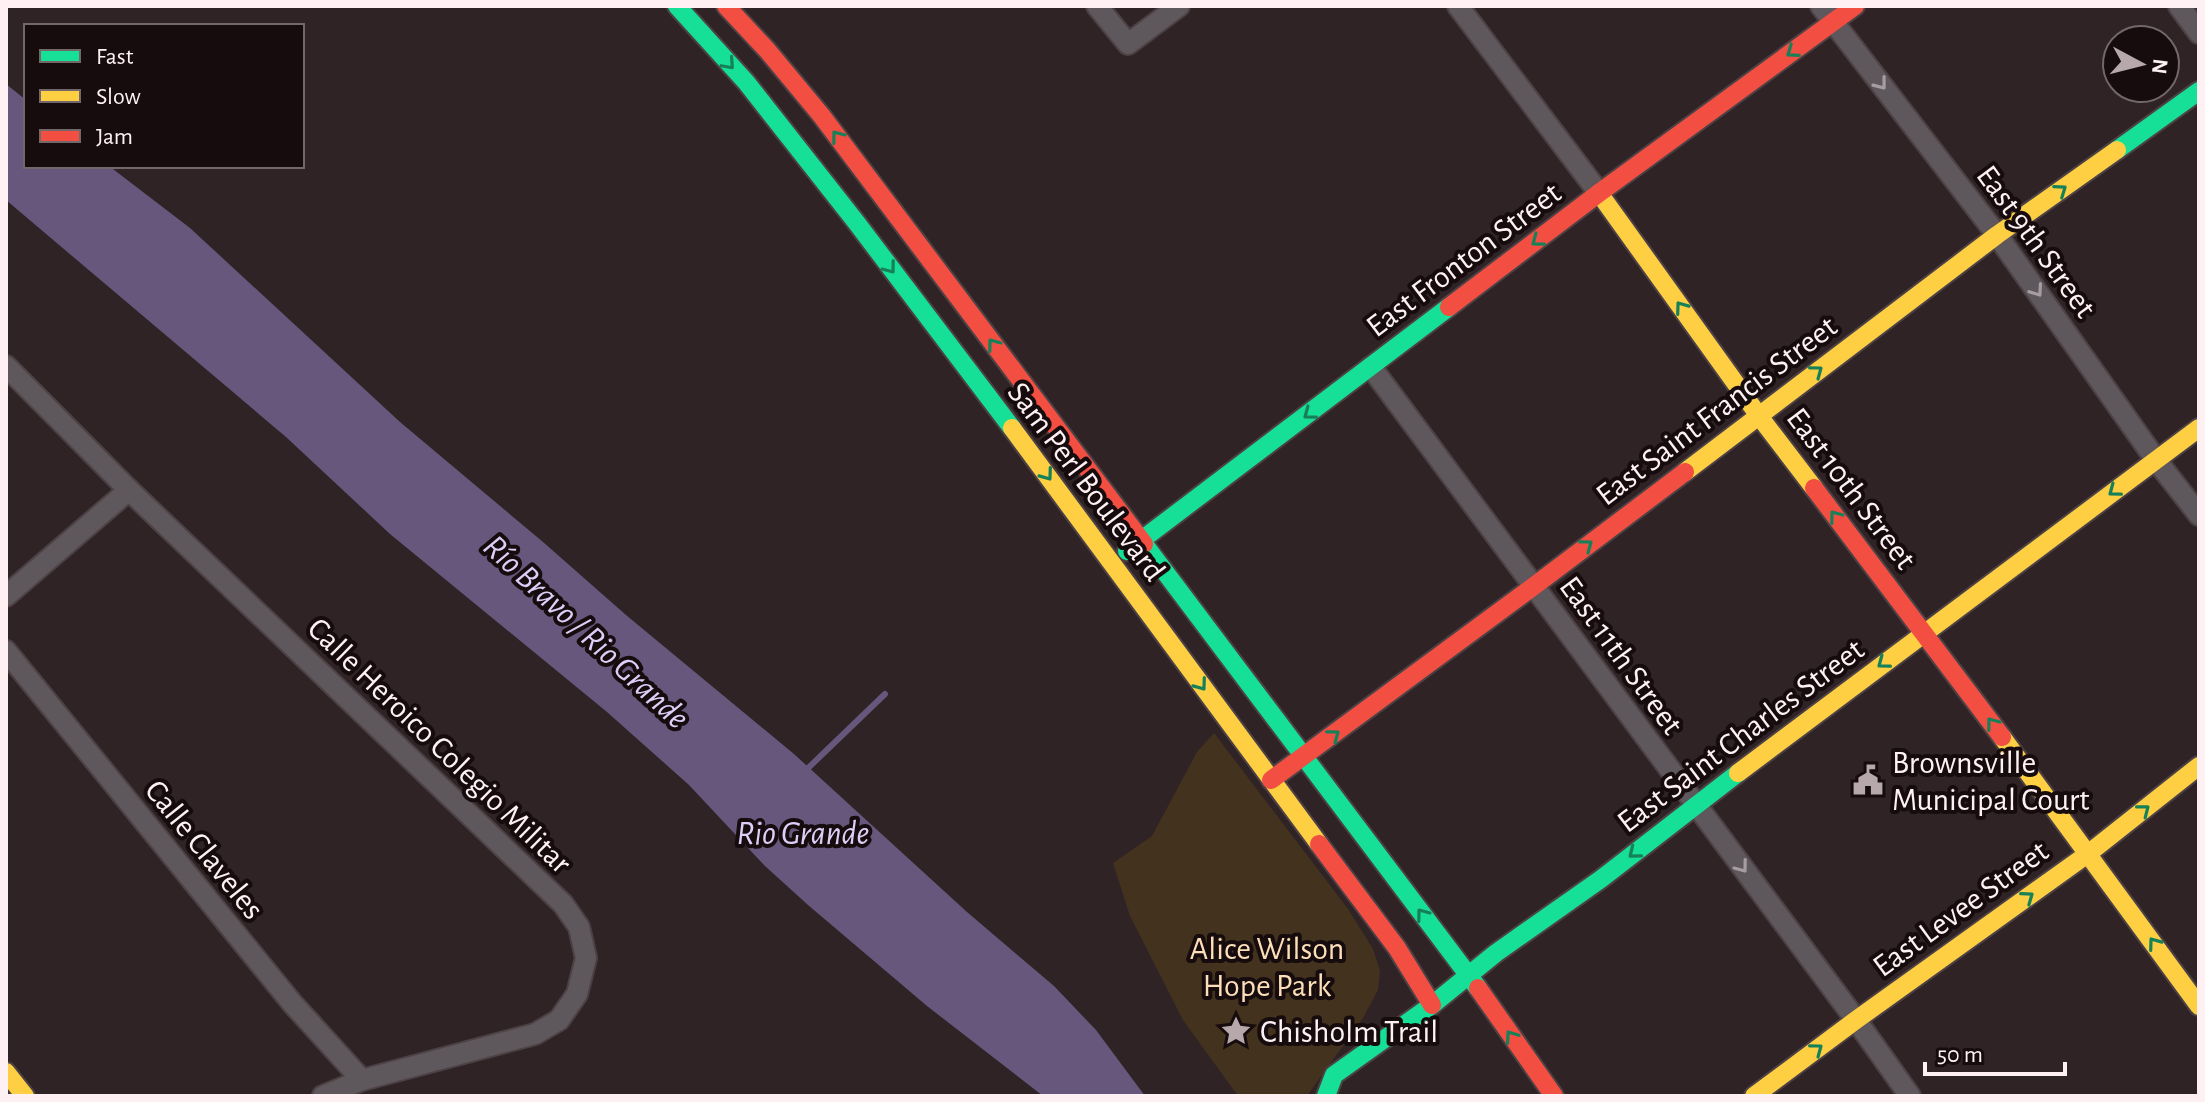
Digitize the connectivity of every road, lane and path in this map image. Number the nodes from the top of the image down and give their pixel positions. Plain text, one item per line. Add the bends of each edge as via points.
1 (677, 6) edge
2 (726, 6) edge
3 (1097, 6) edge
4 (1179, 6) edge
5 (1458, 6) edge
6 (1855, 6) edge
7 (2179, 6) edge
8 (1827, 14) edge
9 (2199, 33) edge
10 (2199, 91) edge
11 (1599, 193) junction
12 (1997, 235) junction
13 (6, 366) edge
14 (1371, 367) junction
15 (1759, 416) junction
16 (2199, 428) edge
17 (2156, 460) junction
18 (129, 490) junction
19 (2199, 515) edge
20 (1141, 540) junction
21 (1111, 563) junction
22 (1534, 586) junction
23 (6, 596) edge
24 (1924, 632) junction
25 (6, 651) edge
26 (1304, 758) junction
27 (2199, 766) edge
28 (1271, 780) junction
29 (1695, 805) junction
30 (2089, 853) junction
31 (1469, 976) junction
32 (1432, 1005) junction
33 (2199, 1006) edge
34 (1856, 1020) junction
35 (6, 1072) edge
36 (362, 1080) junction
37 (25, 1096) edge
38 (323, 1096) edge
39 (1326, 1096) edge
40 (1554, 1096) edge
41 (1754, 1096) edge
42 (1910, 1096) edge

1 -> 21 main road, Sam Perl Boulevard via 746,82 837,198
20 -> 2 main road, Sam Perl Boulevard via 821,115
3 - 4 street via 1128,44
5 - 11 street, East 10th Street
6 - 8 main road, East Fronton Street
7 - 9 street
8 -> 11 main road, East Fronton Street
8 -> 12 street, East 9th Street
12 -> 10 main road, East Saint Francis Street
11 -> 14 main road, East Fronton Street
15 -> 11 main road, East 10th Street
15 -> 12 main road, East Saint Francis Street
12 -> 17 street, East 9th Street
13 - 18 street, Calle Heroico Colegio Militar
14 -> 20 main road, East Fronton Street
14 - 22 street, East 11th Street
22 -> 15 main road, East Saint Francis Street
24 -> 15 main road, East 10th Street
16 - 17 main road, East Saint Charles Street
17 - 19 street, East 9th Street
17 -> 24 main road, East Saint Charles Street
18 - 23 street
18 - 36 street, Calle Heroico Colegio Militar via 563,904 579,927 586,958 577,994 559,1020 535,1034
20 - 21 main road, East Fronton Street
20 - 26 main road, Sam Perl Boulevard
21 -> 28 main road, Sam Perl Boulevard
26 -> 22 main road, East Saint Francis Street
22 - 29 street, East 11th Street
24 -> 29 main road, East Saint Charles Street
30 -> 24 main road, East 10th Street
25 - 36 street, Calle Claveles via 292,1003
26 - 28 main road, East Saint Francis Street
31 -> 26 main road, Sam Perl Boulevard
30 -> 27 main road, East Levee Street
28 - 32 main road, Sam Perl Boulevard via 1397,948
29 -> 31 main road, East Saint Charles Street
29 -> 34 street, East 11th Street
33 -> 30 main road, East 10th Street
34 -> 30 main road, East Levee Street
31 - 32 main road, East Saint Charles Street
40 -> 31 main road, Sam Perl Boulevard
32 - 39 main road, East Saint Charles Street via 1334,1075
41 -> 34 main road, East Levee Street
34 - 42 street, East 11th Street
35 - 37 main road
36 - 38 street, Calle Heroico Colegio Militar

